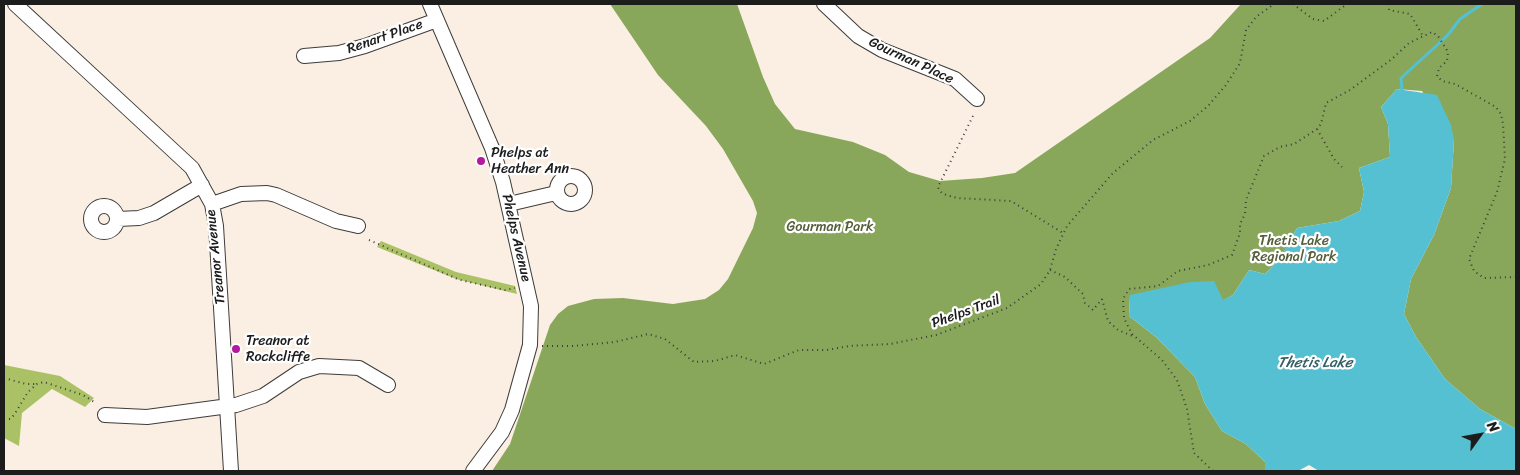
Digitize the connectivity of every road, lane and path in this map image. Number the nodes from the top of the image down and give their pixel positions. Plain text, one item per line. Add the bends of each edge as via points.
1 (15, 4) edge
2 (430, 4) edge
3 (824, 4) edge
4 (1274, 4) edge
5 (1292, 4) edge
6 (1347, 4) edge
7 (1388, 4) edge
8 (437, 20) junction
9 (1423, 36) junction
10 (304, 56) dead end
11 (977, 99) dead end
12 (973, 116) dead end
13 (1317, 129) junction
14 (1342, 167) dead end
15 (202, 185) junction
16 (556, 193) dead end
17 (212, 204) junction
18 (509, 204) junction
19 (118, 219) dead end
20 (358, 226) dead end
21 (1063, 233) junction
22 (369, 240) dead end
23 (1050, 270) junction
24 (1516, 277) edge
25 (527, 286) junction
26 (1136, 338) junction
27 (530, 345) junction
28 (4, 378) edge
29 (37, 384) junction
30 (388, 385) dead end
31 (96, 403) dead end
32 (228, 407) junction
33 (105, 415) dead end
34 (4, 419) edge
35 (231, 471) edge
36 (473, 471) edge
37 (1213, 471) edge

1 - 15 street, Treanor Avenue via 192,168
2 - 8 street, Phelps Avenue
3 - 11 street, Gourman Place via 858,36 882,50 955,79
4 - 21 path, Phelps Trail via 1256,17 1246,30 1240,63 1208,106 1190,122 1153,140 1124,162
5 - 6 path via 1313,19 1324,22
7 - 9 path via 1389,10 1408,12
8 - 10 street, Renart Place via 365,46 339,53
8 - 18 street, Phelps Avenue via 492,148
9 - 13 path via 1403,47 1350,90 1326,103
9 - 24 path via 1432,32 1446,49 1447,61 1439,68 1437,76 1491,104 1501,114 1505,159 1491,209 1478,232 1469,259 1474,271 1484,278
12 - 21 path via 939,190 957,198 1011,201
13 - 14 path
13 - 26 path via 1294,144 1264,156 1246,200 1240,233 1229,258 1178,272 1158,286 1128,289 1123,299 1124,318
15 - 17 street, Treanor Avenue
15 - 19 street via 154,213
16 - 18 street
17 - 20 street via 241,194 267,193 336,221
17 - 32 street, Treanor Avenue
18 - 25 street, Phelps Avenue
21 - 23 path, Phelps Trail
22 - 25 path via 460,280 505,290
23 - 26 path via 1065,277 1083,294 1085,303 1093,310 1102,299 1108,320 1118,330
23 - 27 path, Phelps Trail via 1041,284 1007,308 936,335 890,344 799,350 766,363 735,354 715,361 694,362 665,339 648,334 615,342 573,346
25 - 27 street, Phelps Avenue via 531,306
26 - 37 path via 1162,360 1178,380 1187,409 1194,453
27 - 36 street, Phelps Avenue via 520,388 502,432
28 - 29 path
29 - 31 path via 54,385
29 - 34 path via 28,392 14,416
30 - 32 street via 359,368 319,366 299,372 263,396
32 - 33 street via 147,417
32 - 35 street, Treanor Avenue

